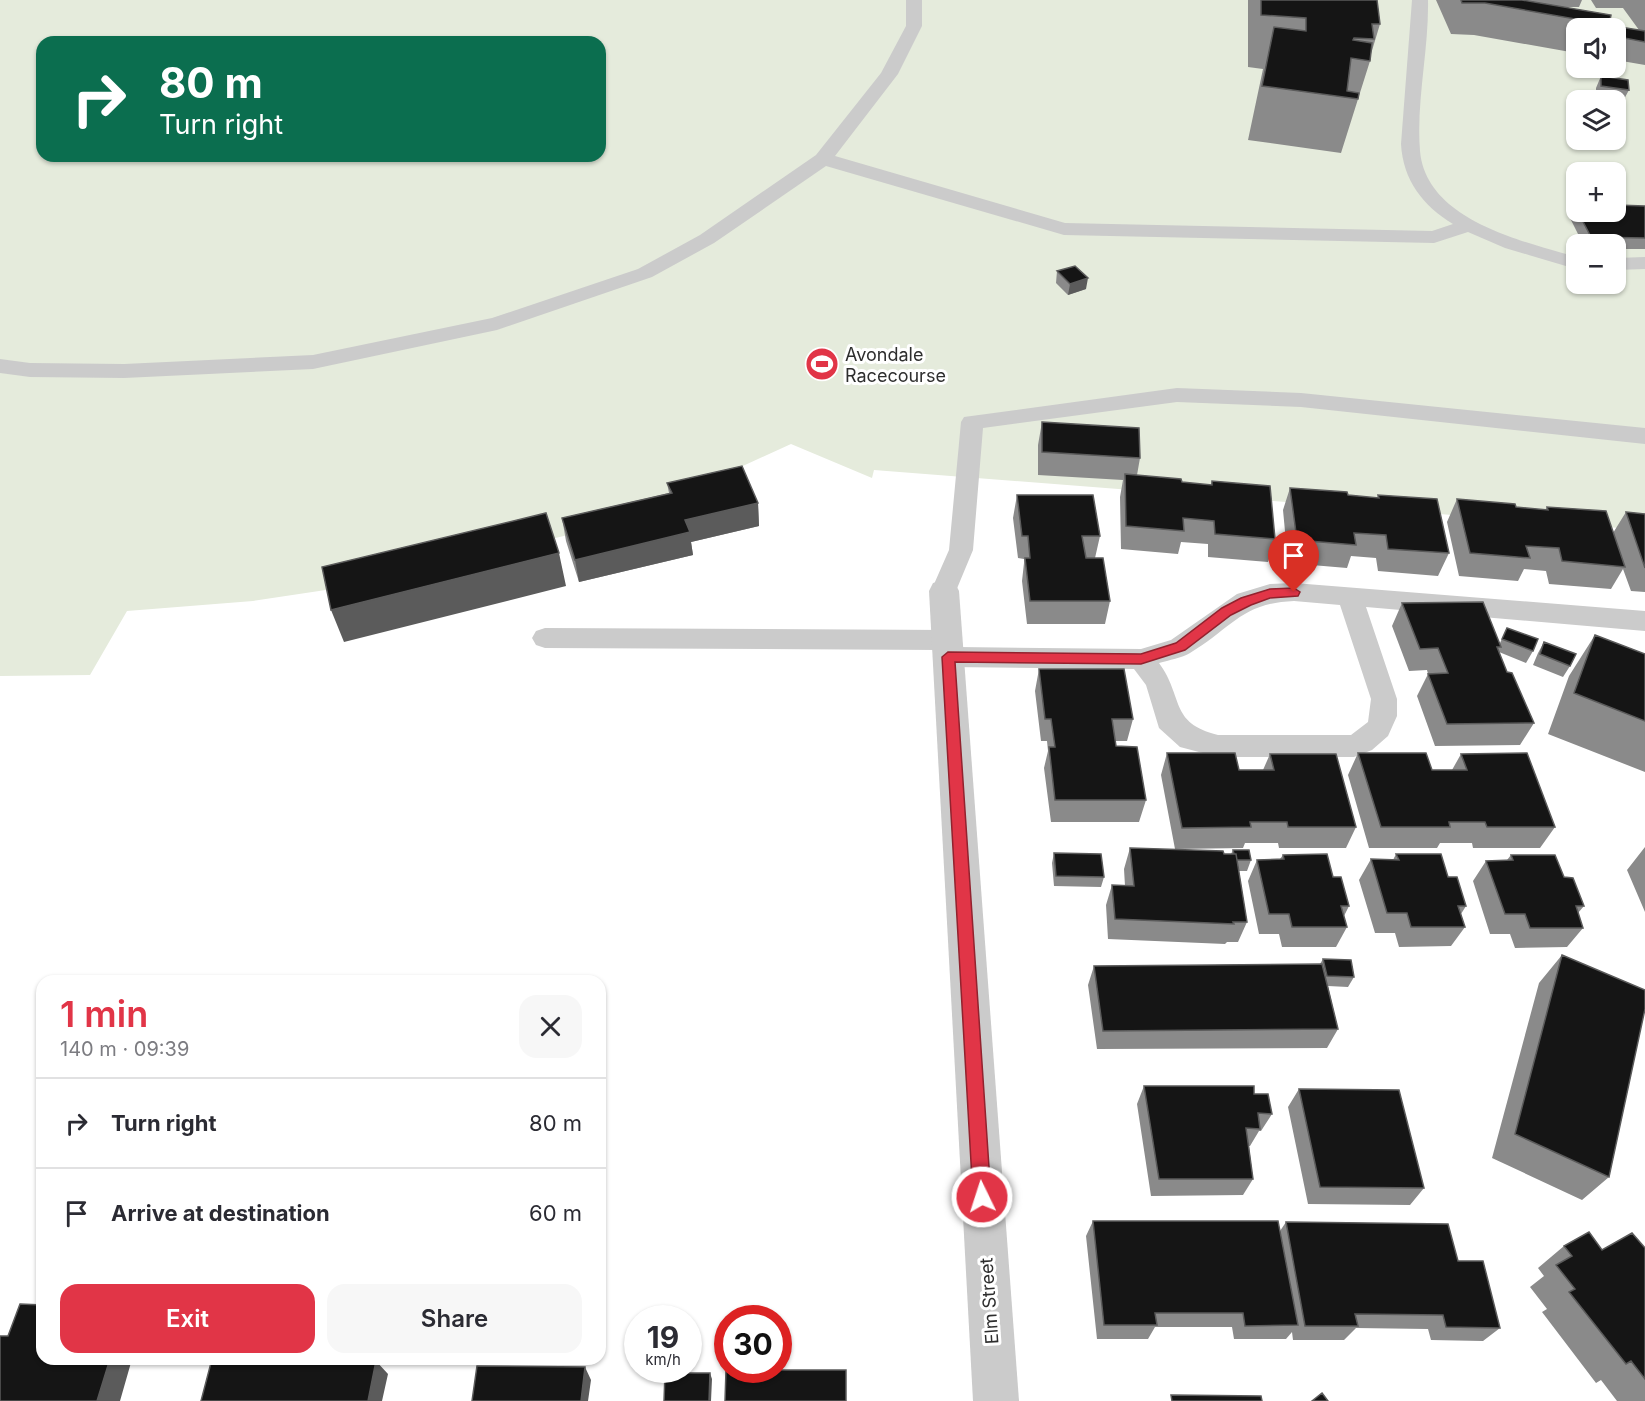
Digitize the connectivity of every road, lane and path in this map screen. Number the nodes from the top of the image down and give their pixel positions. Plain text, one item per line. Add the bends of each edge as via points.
1 (914, 0) edge
2 (1420, 0) edge
3 (823, 159) junction
4 (1470, 225) junction
5 (1566, 260) edge
6 (1645, 263) edge
7 (1626, 264) edge
8 (0, 366) edge
9 (1645, 436) edge
10 (945, 591) joint
11 (1350, 597) junction
12 (1645, 621) edge
13 (545, 638) dead end
14 (948, 649) junction
15 (1141, 659) junction
16 (996, 1401) edge

1 - 3 lane via 914,26 889,74
2 - 4 lane via 1412,163 1420,183 1439,205
3 - 4 lane via 1064,229 1434,237
3 - 8 lane via 707,239 645,273 497,323 313,362 124,371
4 - 5 lane
6 - 7 lane
9 - 10 lane via 1301,400 1177,395 972,422 961,550
10 - 14 street, Elm Street
11 - 12 lane
11 - 15 lane via 1270,593 1227,612 1180,647
11 - 15 lane via 1384,699 1385,715 1379,729 1354,746 1218,746 1190,739 1169,720 1158,682
13 - 14 lane
14 - 15 lane
14 - 16 street, Elm Street

